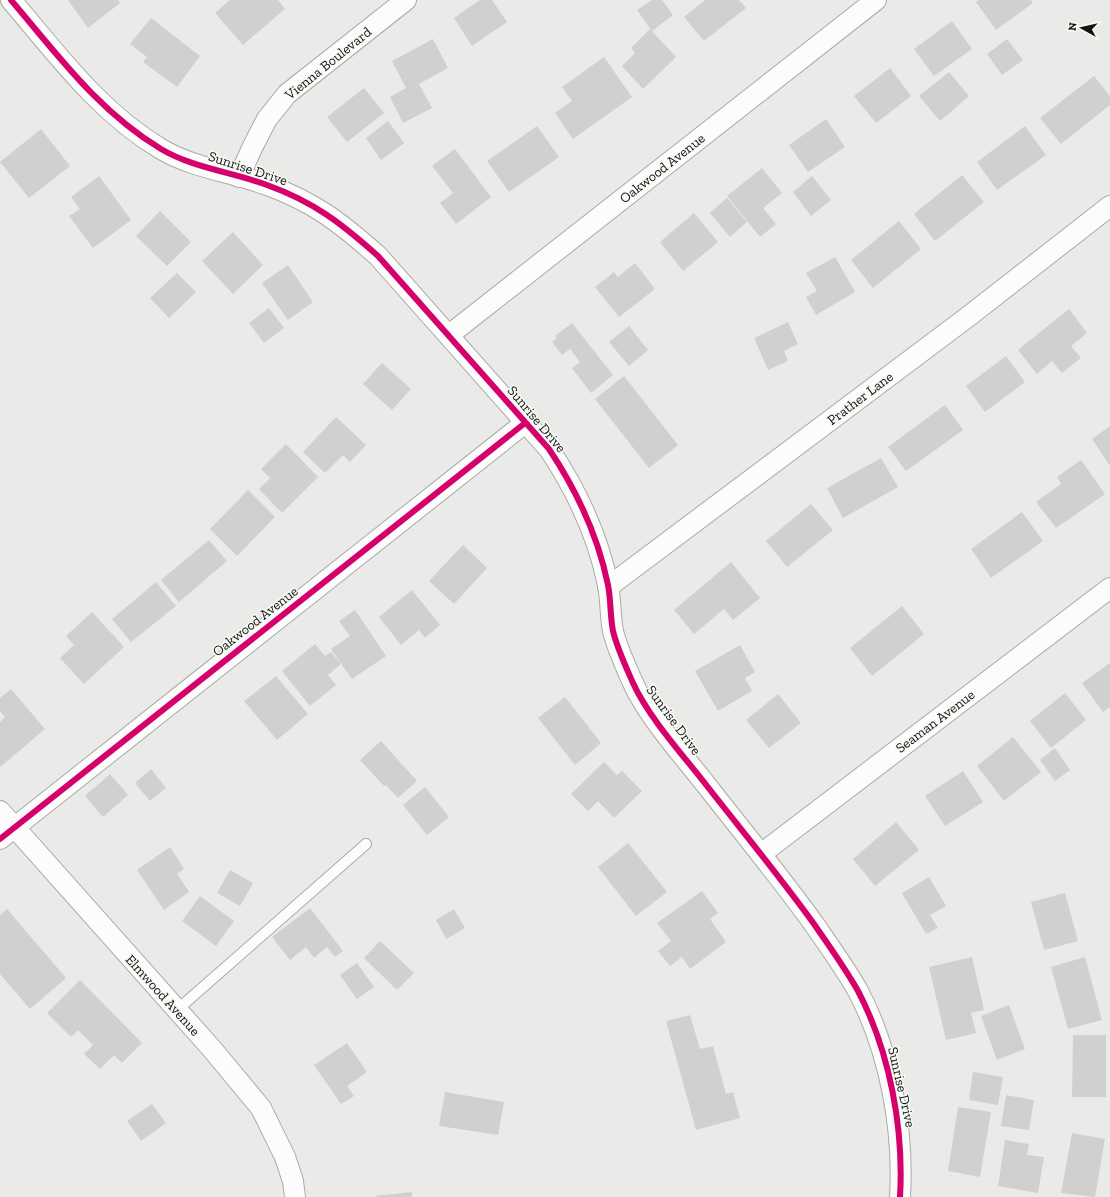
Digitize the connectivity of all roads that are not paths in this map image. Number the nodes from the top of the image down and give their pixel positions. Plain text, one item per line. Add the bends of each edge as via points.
1 (12, 0) edge
2 (406, 0) edge
3 (876, 0) edge
4 (239, 177) junction
5 (1110, 206) edge
6 (449, 335) junction
7 (525, 423) junction
8 (608, 587) junction
9 (1110, 588) edge
10 (0, 811) edge
11 (7, 833) edge
12 (366, 844) dead end
13 (761, 854) junction
14 (177, 1010) junction
15 (295, 1197) edge
16 (900, 1197) edge

1 - 4 street, Sunrise Drive via 80,82 108,111 161,149 196,164
2 - 4 street, Vienna Boulevard via 286,94 267,119
3 - 6 street, Oakwood Avenue
4 - 6 street, Sunrise Drive via 296,196 322,210 346,228 378,256
5 - 8 street, Prather Lane via 969,316
6 - 7 street, Sunrise Drive
7 - 8 street, Sunrise Drive via 564,472 586,515
7 - 11 street, Oakwood Avenue
8 - 13 street, Sunrise Drive via 614,634 633,684 656,720
9 - 13 street, Seaman Avenue
10 - 11 street, Elmwood Avenue
11 - 14 street, Elmwood Avenue
12 - 14 lane
13 - 16 street, Sunrise Drive via 841,963 859,993 881,1047 901,1137
14 - 15 street, Elmwood Avenue via 261,1108 285,1157

